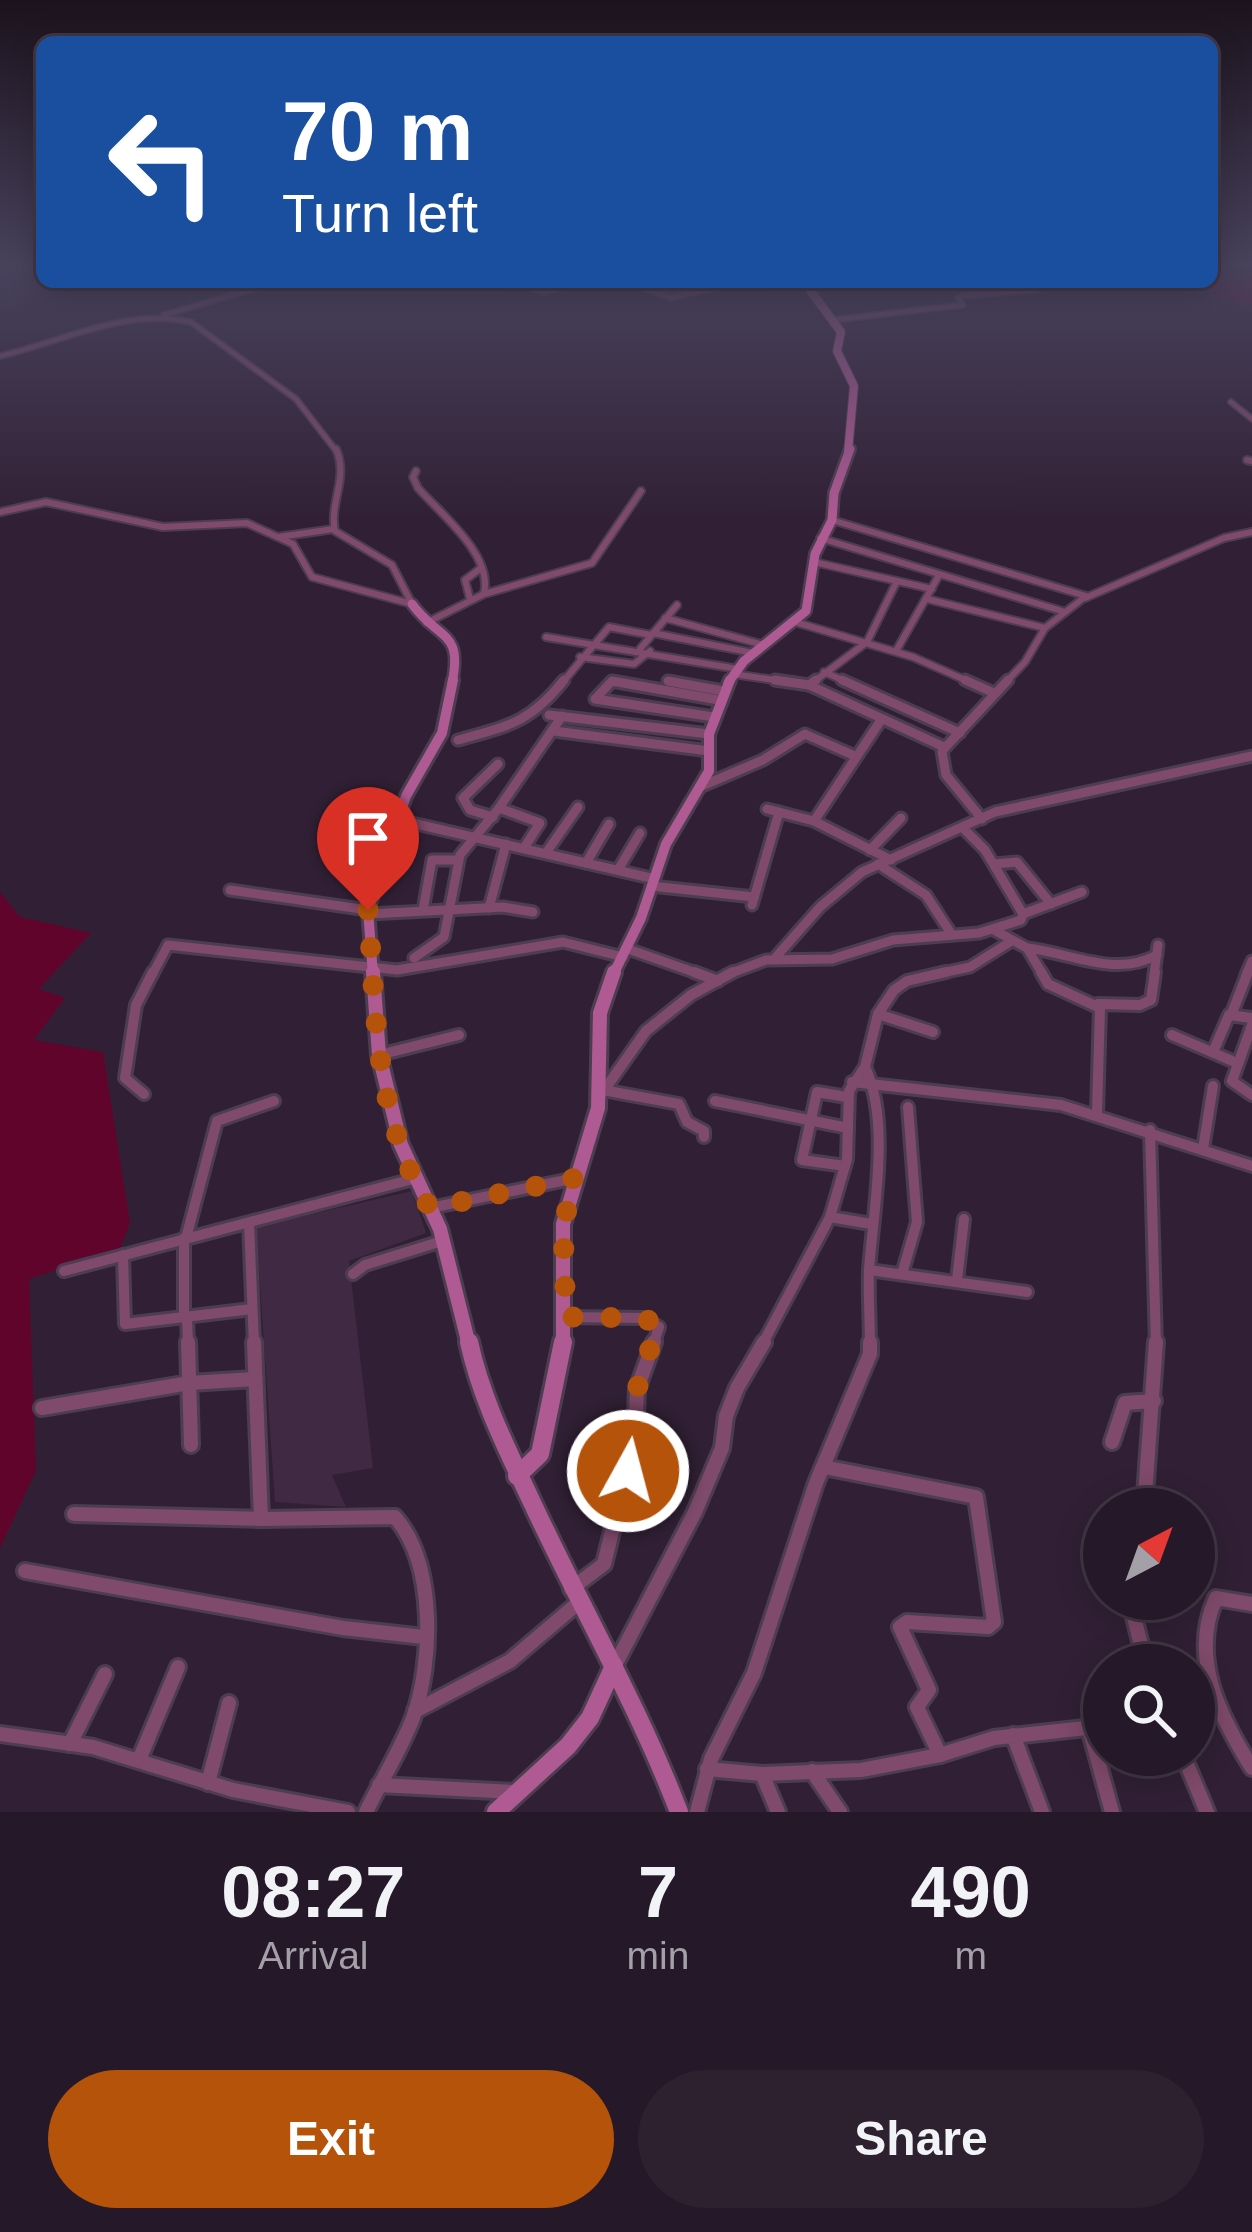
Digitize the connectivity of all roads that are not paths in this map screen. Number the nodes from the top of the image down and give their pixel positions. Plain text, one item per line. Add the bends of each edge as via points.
1 (232, 353) edge
2 (838, 353) edge
3 (1232, 402) dead end
4 (1252, 418) edge
5 (416, 471) dead end
6 (641, 491) dead end
7 (0, 512) edge
8 (832, 520) junction
9 (334, 529) junction
10 (1252, 532) edge
11 (278, 537) junction
12 (820, 538) junction
13 (814, 562) junction
14 (481, 568) junction
15 (938, 577) junction
16 (896, 583) junction
17 (484, 593) junction
18 (930, 594) junction
19 (1085, 598) junction
20 (470, 599) junction
21 (412, 604) junction
22 (677, 605) dead end
23 (1065, 612) junction
24 (664, 618) junction
25 (795, 622) junction
26 (430, 626) junction
27 (1045, 628) junction
28 (652, 634) junction
29 (546, 637) dead end
30 (867, 642) junction
31 (592, 643) junction
32 (764, 645) junction
33 (645, 650) junction
34 (896, 651) junction
35 (753, 653) junction
36 (580, 657) junction
37 (735, 672) junction
38 (824, 672) junction
39 (667, 686) junction
40 (809, 686) junction
41 (994, 693) junction
42 (721, 696) junction
43 (656, 710) junction
44 (549, 715) dead end
45 (562, 716) junction
46 (714, 717) junction
47 (880, 720) junction
48 (554, 731) junction
49 (960, 733) junction
50 (709, 734) junction
51 (458, 740) dead end
52 (944, 747) junction
53 (710, 751) junction
54 (855, 756) junction
55 (1252, 756) edge
56 (498, 764) dead end
57 (702, 786) junction
58 (578, 807) dead end
59 (767, 809) dead end
60 (779, 812) junction
61 (496, 813) junction
62 (901, 818) dead end
63 (982, 819) junction
64 (399, 820) junction
65 (814, 821) junction
66 (609, 824) dead end
67 (963, 828) junction
68 (640, 833) dead end
69 (477, 837) junction
70 (506, 844) junction
71 (524, 848) junction
72 (870, 850) junction
73 (546, 853) junction
74 (458, 860) junction
75 (891, 860) junction
76 (586, 862) junction
77 (878, 863) junction
78 (994, 864) junction
79 (618, 870) junction
80 (651, 882) junction
81 (230, 890) dead end
82 (1082, 892) dead end
83 (1052, 904) junction
84 (489, 908) junction
85 (452, 909) junction
86 (423, 910) junction
87 (369, 912) junction
88 (532, 912) dead end
89 (1023, 914) junction
90 (994, 930) junction
91 (952, 935) junction
92 (1010, 942) junction
93 (1027, 948) junction
94 (625, 953) junction
95 (414, 958) dead end
96 (776, 958) junction
97 (1252, 961) edge
98 (370, 967) junction
99 (718, 981) junction
100 (1098, 1004) junction
101 (1232, 1013) junction
102 (878, 1015) junction
103 (1252, 1022) edge
104 (933, 1032) dead end
105 (459, 1035) dead end
106 (1172, 1035) dead end
107 (1213, 1052) junction
108 (379, 1055) junction
109 (1237, 1063) junction
110 (866, 1067) junction
111 (852, 1082) junction
112 (873, 1084) junction
113 (1213, 1086) dead end
114 (144, 1094) dead end
115 (604, 1094) junction
116 (1252, 1095) edge
117 (848, 1097) junction
118 (274, 1101) dead end
119 (715, 1101) dead end
120 (908, 1107) dead end
121 (1097, 1114) junction
122 (812, 1123) junction
123 (848, 1128) junction
124 (1150, 1130) junction
125 (704, 1137) dead end
126 (1203, 1149) junction
127 (845, 1166) junction
128 (1252, 1166) edge
129 (413, 1178) junction
130 (576, 1178) junction
131 (430, 1208) junction
132 (830, 1216) junction
133 (964, 1220) dead end
134 (249, 1222) junction
135 (872, 1224) junction
136 (185, 1238) junction
137 (442, 1241) junction
138 (123, 1255) junction
139 (869, 1270) junction
140 (64, 1271) dead end
141 (353, 1274) dead end
142 (902, 1274) junction
143 (957, 1280) junction
144 (1027, 1292) dead end
145 (252, 1309) junction
146 (185, 1317) junction
147 (566, 1317) junction
148 (255, 1379) junction
149 (189, 1383) junction
150 (1154, 1401) junction
151 (42, 1408) dead end
152 (1112, 1442) dead end
153 (191, 1445) dead end
154 (824, 1467) junction
155 (517, 1476) junction
156 (1146, 1488) edge
157 (74, 1514) dead end
158 (261, 1519) junction
159 (25, 1571) dead end
160 (574, 1596) junction
161 (1252, 1604) edge
162 (424, 1637) junction
163 (614, 1666) junction
164 (178, 1667) dead end
165 (105, 1673) dead end
166 (229, 1703) dead end
167 (415, 1711) junction
168 (1083, 1728) edge
169 (0, 1734) edge
170 (1013, 1735) junction
171 (70, 1744) junction
172 (940, 1755) junction
173 (139, 1760) junction
174 (1252, 1768) edge
175 (707, 1769) junction
176 (812, 1771) junction
177 (762, 1774) junction
178 (1105, 1776) edge
179 (1192, 1776) edge
180 (208, 1783) junction
181 (379, 1785) junction
182 (514, 1792) junction
183 (264, 1805) edge
184 (348, 1812) edge
185 (366, 1812) edge
186 (496, 1812) edge
187 (679, 1812) edge
188 (697, 1812) edge
189 (778, 1812) edge
190 (839, 1812) edge
191 (1042, 1812) edge
192 (1112, 1812) edge
193 (1207, 1812) edge

1 - 9 street via 318,419 342,466
2 - 8 street via 854,386 851,445
3 - 4 street
5 - 14 street via 418,488
6 - 17 street via 592,562
7 - 11 street via 58,502 164,527 241,522
8 - 12 street
8 - 19 street
9 - 11 street
9 - 21 street via 389,558
10 - 19 street via 1130,573
11 - 21 street via 295,547 312,577
12 - 13 street
12 - 15 street
13 - 16 street
13 - 25 street via 808,603
14 - 17 street
14 - 20 street via 465,580
15 - 18 street
15 - 23 street
16 - 18 street
16 - 30 street
17 - 20 street
18 - 27 street
18 - 34 street
19 - 23 street
20 - 26 street
21 - 26 street
22 - 24 street
23 - 27 street
24 - 28 street
24 - 32 street
25 - 30 street
25 - 32 street
26 - 64 street via 458,655 442,733
27 - 41 street
28 - 31 street via 613,626
28 - 33 street
28 - 35 street
29 - 31 street
30 - 34 street
30 - 38 street
31 - 33 street
31 - 36 street
32 - 35 street
33 - 36 street via 634,664
33 - 37 street
34 - 41 street
35 - 37 street
36 - 51 street via 552,697 519,722
37 - 40 street
37 - 42 street
38 - 40 street
38 - 49 street
39 - 42 street
39 - 43 street
39 - 43 street via 612,681 595,699
40 - 47 street
41 - 49 street
42 - 46 street
43 - 46 street
44 - 45 street
45 - 48 street
45 - 50 street
46 - 50 street
47 - 52 street
47 - 54 street
48 - 53 street
48 - 61 street
49 - 52 street
50 - 53 street
52 - 63 street via 946,775
53 - 57 street
54 - 57 street via 805,734
54 - 65 street
55 - 63 street
56 - 61 street via 463,798 470,810
57 - 80 street
58 - 73 street
59 - 60 street
60 - 65 street
60 - 80 street via 753,900
61 - 69 street
61 - 71 street via 540,823
62 - 72 street
63 - 67 street
64 - 69 street
64 - 87 street
65 - 72 street
66 - 76 street
67 - 75 street
67 - 78 street
68 - 79 street
69 - 70 street
69 - 74 street
70 - 71 street
70 - 84 street
71 - 73 street
72 - 75 street
73 - 76 street
74 - 85 street
74 - 86 street via 431,861
75 - 77 street
76 - 79 street
77 - 91 street via 926,895
77 - 96 street via 820,907
78 - 83 street via 1016,862
78 - 89 street
79 - 80 street
80 - 94 street
81 - 87 street
82 - 83 street
83 - 89 street
84 - 85 street
84 - 88 street
85 - 86 street
85 - 95 street via 444,937
86 - 87 street
87 - 98 street
89 - 90 street
90 - 91 street
90 - 92 street
91 - 96 street via 902,938 832,959
92 - 93 street
92 - 102 street via 970,967 907,981
93 - 100 street via 1048,983
93 - 100 street via 1142,964 1158,950 1148,1003
94 - 98 street via 537,941 424,968
94 - 99 street
94 - 115 street via 600,1013
96 - 99 street
97 - 101 street
98 - 108 street
98 - 114 street via 168,945 136,1004 125,1074
99 - 115 street via 636,1040
100 - 121 street
101 - 103 street
101 - 107 street
102 - 104 street
102 - 110 street
103 - 109 street
105 - 108 street
106 - 107 street
107 - 109 street
108 - 129 street
109 - 116 street via 1233,1084
110 - 111 street
110 - 112 street
111 - 112 street
111 - 117 street
112 - 121 street
112 - 135 street
113 - 126 street
115 - 125 street via 679,1104
115 - 130 street
117 - 122 street via 817,1092
117 - 123 street
118 - 136 street via 218,1121
119 - 122 street
120 - 142 street via 917,1222
121 - 124 street
122 - 123 street
122 - 127 street via 802,1162
123 - 127 street
124 - 126 street
124 - 150 street
126 - 128 street
127 - 132 street
129 - 131 street
129 - 134 street
130 - 131 street
130 - 147 street via 563,1224
131 - 137 street
132 - 135 street
132 - 163 street via 737,1388 694,1512
133 - 143 street
134 - 136 street
134 - 145 street
135 - 139 street
136 - 138 street
136 - 146 street
137 - 141 street
137 - 155 street via 479,1389
138 - 140 street
138 - 146 street via 125,1324
139 - 142 street
139 - 154 street via 870,1354
142 - 143 street
143 - 144 street
145 - 146 street
145 - 148 street
146 - 149 street
147 - 155 street via 540,1454
147 - 160 street via 642,1318 659,1327 637,1389 635,1438 604,1564
148 - 149 street
148 - 158 street
149 - 151 street
149 - 153 street
150 - 152 street via 1125,1403
150 - 156 street
154 - 172 street via 976,1497 994,1622 900,1627 929,1690 917,1707
154 - 175 street via 754,1673
155 - 160 street
157 - 158 street
158 - 162 street via 400,1520 425,1599
159 - 162 street
160 - 163 street
160 - 167 street via 510,1661
161 - 174 street via 1216,1598 1205,1646 1214,1693
162 - 167 street
163 - 182 street via 568,1746
163 - 187 street
164 - 173 street
165 - 171 street
166 - 180 street
167 - 181 street
168 - 170 street
169 - 171 street
170 - 172 street
170 - 191 street
171 - 173 street
172 - 176 street
173 - 180 street
175 - 177 street
175 - 188 street
176 - 177 street
176 - 190 street
177 - 189 street
178 - 192 street
179 - 193 street
180 - 183 street
181 - 182 street
181 - 185 street
182 - 186 street
183 - 184 street

